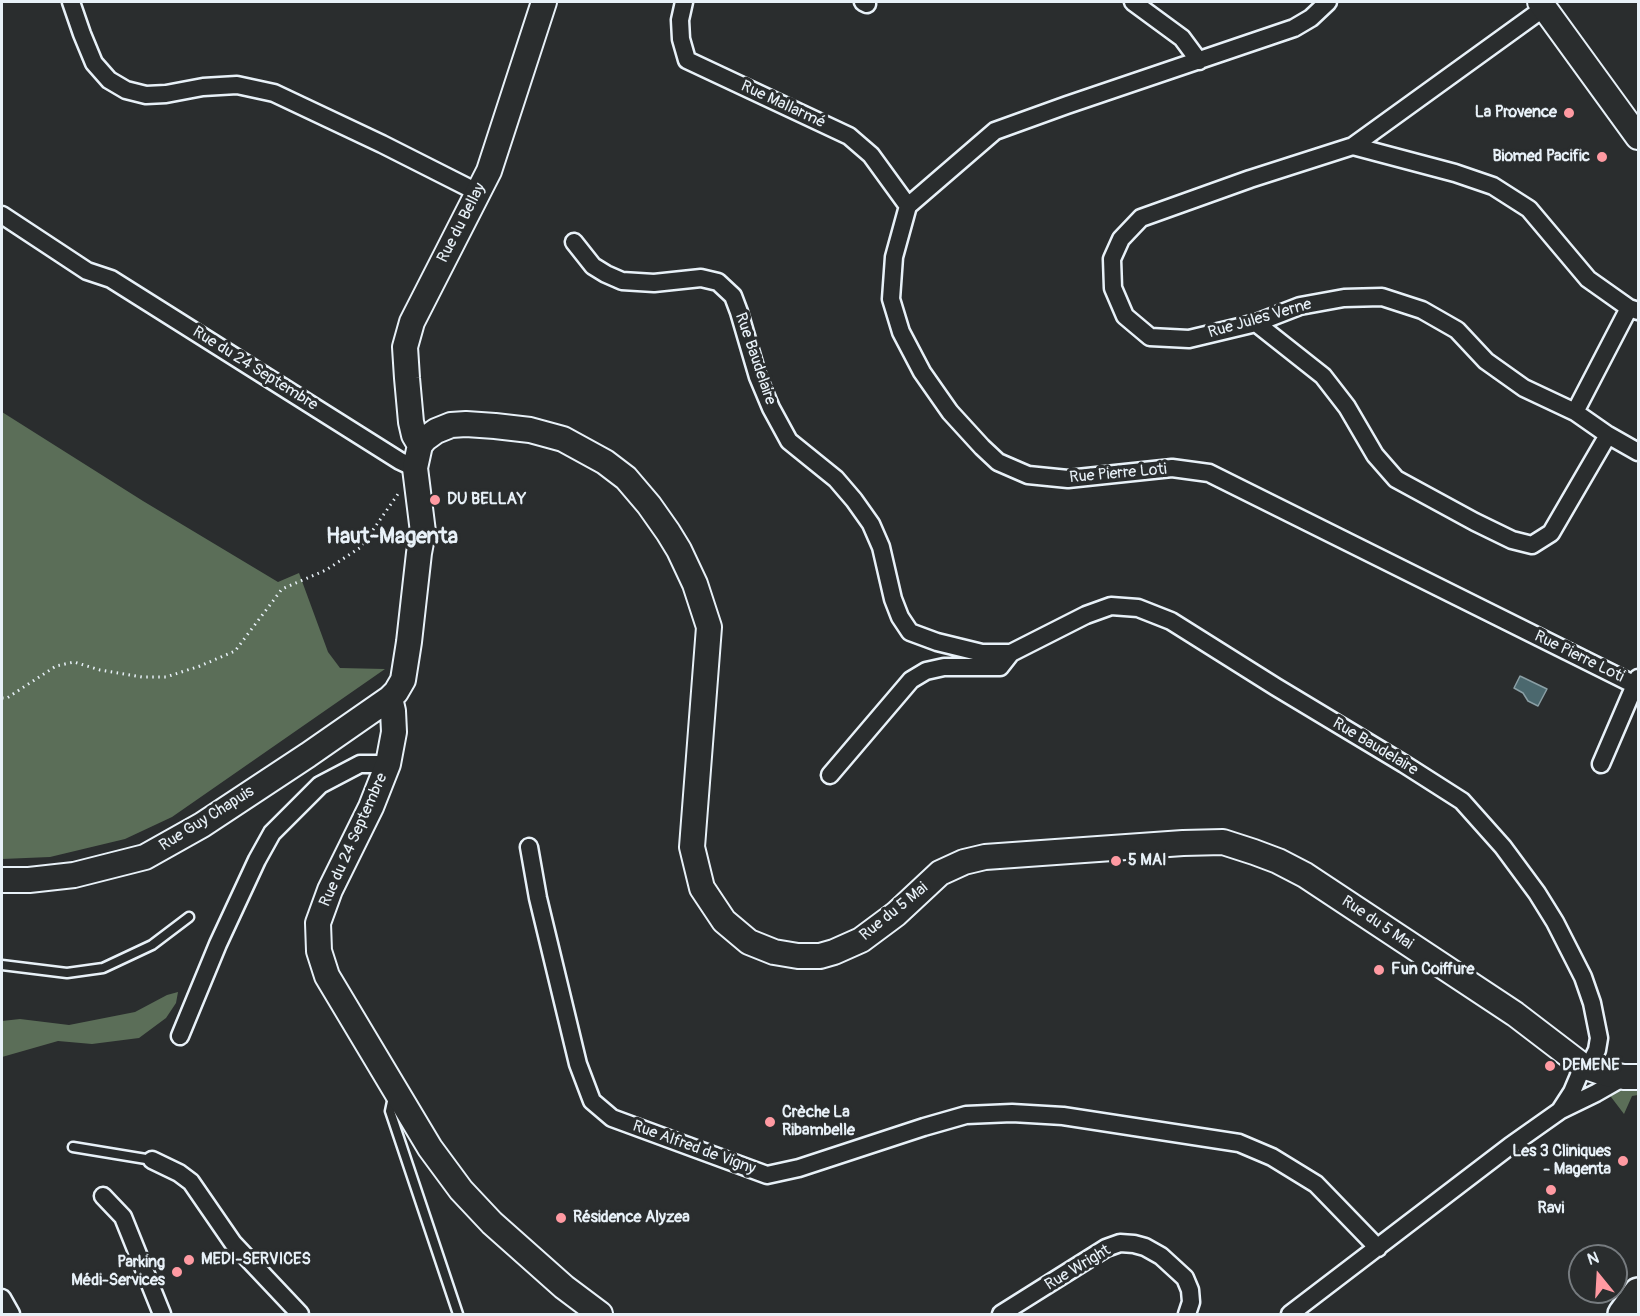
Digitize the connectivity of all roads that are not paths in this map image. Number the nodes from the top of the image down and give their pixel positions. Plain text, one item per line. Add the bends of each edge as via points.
1 (71, 2) edge
2 (544, 2) edge
3 (684, 2) edge
4 (1133, 2) edge
5 (1328, 2) edge
6 (1542, 5) edge
7 (1199, 61) junction
8 (1638, 136) edge
9 (1353, 146) junction
10 (477, 192) junction
11 (908, 206) junction
12 (2, 215) edge
13 (574, 242) dead end
14 (1634, 310) edge
15 (1256, 323) junction
16 (1575, 412) junction
17 (1608, 435) junction
18 (1638, 452) edge
19 (418, 456) junction
20 (1011, 653) junction
21 (1637, 681) edge
22 (390, 698) junction
23 (388, 764) junction
24 (1601, 764) dead end
25 (830, 775) dead end
26 (529, 847) dead end
27 (2, 880) edge
28 (189, 917) dead end
29 (2, 965) edge
30 (180, 1036) dead end
31 (1589, 1068) junction
32 (1631, 1077) edge
33 (395, 1090) junction
34 (1586, 1098) junction
35 (1561, 1110) junction
36 (73, 1148) dead end
37 (152, 1160) joint
38 (103, 1196) dead end
39 (1378, 1248) junction
40 (1638, 1292) edge
41 (2, 1298) edge
42 (11, 1314) edge
43 (162, 1314) edge
44 (300, 1314) edge
45 (458, 1314) edge
46 (600, 1314) edge
47 (1001, 1314) edge
48 (1187, 1314) edge
49 (1290, 1314) edge
50 (1622, 1314) edge

1 - 10 street via 94,63 109,80 126,90 146,95 237,86 274,93
2 - 10 main road, Rue du Bellay via 496,152
3 - 11 street, Rue Mallarmé via 680,30 687,60 849,136 871,155
4 - 7 street via 1182,38
5 - 7 street via 1294,28
6 - 8 main road
6 - 9 street, Rue Jules Verne
7 - 11 street via 995,131
9 - 14 street via 1493,186 1529,209 1588,279
9 - 15 street, Rue Jules Verne via 1141,218 1121,238 1112,259 1113,288 1125,316 1150,337 1189,339
10 - 19 main road, Rue du Bellay via 411,322 405,347
11 - 21 street, Rue Pierre Loti via 894,257 891,299 901,332 950,412 998,462 1028,475 1068,479 1172,468 1209,473
12 - 19 street, Rue du 24 Septembre via 400,461
13 - 20 street, Rue Baudelaire via 593,266 622,281 654,283 701,278 718,282 733,296 771,408 789,441 836,479 871,524 881,547 893,599 910,632 982,653
14 - 16 street
15 - 16 street, Rue Jules Verne via 1300,306 1344,298 1382,297 1422,309 1457,330 1486,361 1524,388
15 - 17 street via 1323,376 1347,407 1375,455 1396,479 1512,540 1532,544 1551,533
16 - 17 street, Rue Jules Verne
17 - 18 street, Rue Jules Verne
19 - 22 main road via 423,532 403,680
19 - 31 main road, Rue du 5 Mai via 425,439 451,425 530,430 563,439 626,478 668,532 696,584 709,627 692,847 702,888 724,921 749,942 798,956 834,952 861,940 897,914 940,873 985,857 1223,842 1305,875 1515,1014
20 - 25 street, Rue Baudelaire via 1000,667 944,667 911,680
20 - 31 street, Rue Baudelaire via 1111,606 1138,608 1171,621 1462,801 1537,893 1583,976 1599,1038
21 - 24 street
22 - 23 main road, Rue du 24 Septembre via 394,732
22 - 27 main road, Rue Guy Chapuis via 202,825 145,857 74,875
23 - 30 street via 360,764 320,785 272,833 256,860
23 - 33 main road, Rue du 24 Septembre via 318,923 319,951 327,976
26 - 39 street, Rue Alfred de Vigny via 578,1064 592,1101 612,1118 767,1175 966,1115 1063,1116 1239,1143 1272,1157 1316,1184
28 - 29 lane via 152,945 103,968 67,973
31 - 32 main road
31 - 34 street via 1594,1081
31 - 35 street
32 - 34 street
33 - 45 lane via 390,1111
33 - 46 main road, Rue du 24 Septembre via 461,1190 492,1223
34 - 35 street
35 - 39 street
36 - 37 lane
37 - 44 street via 191,1182 233,1243
38 - 43 street via 123,1217
39 - 49 street
40 - 50 main road
41 - 42 street
47 - 48 street, Rue Wright via 1120,1243 1145,1247 1185,1278 1191,1302

